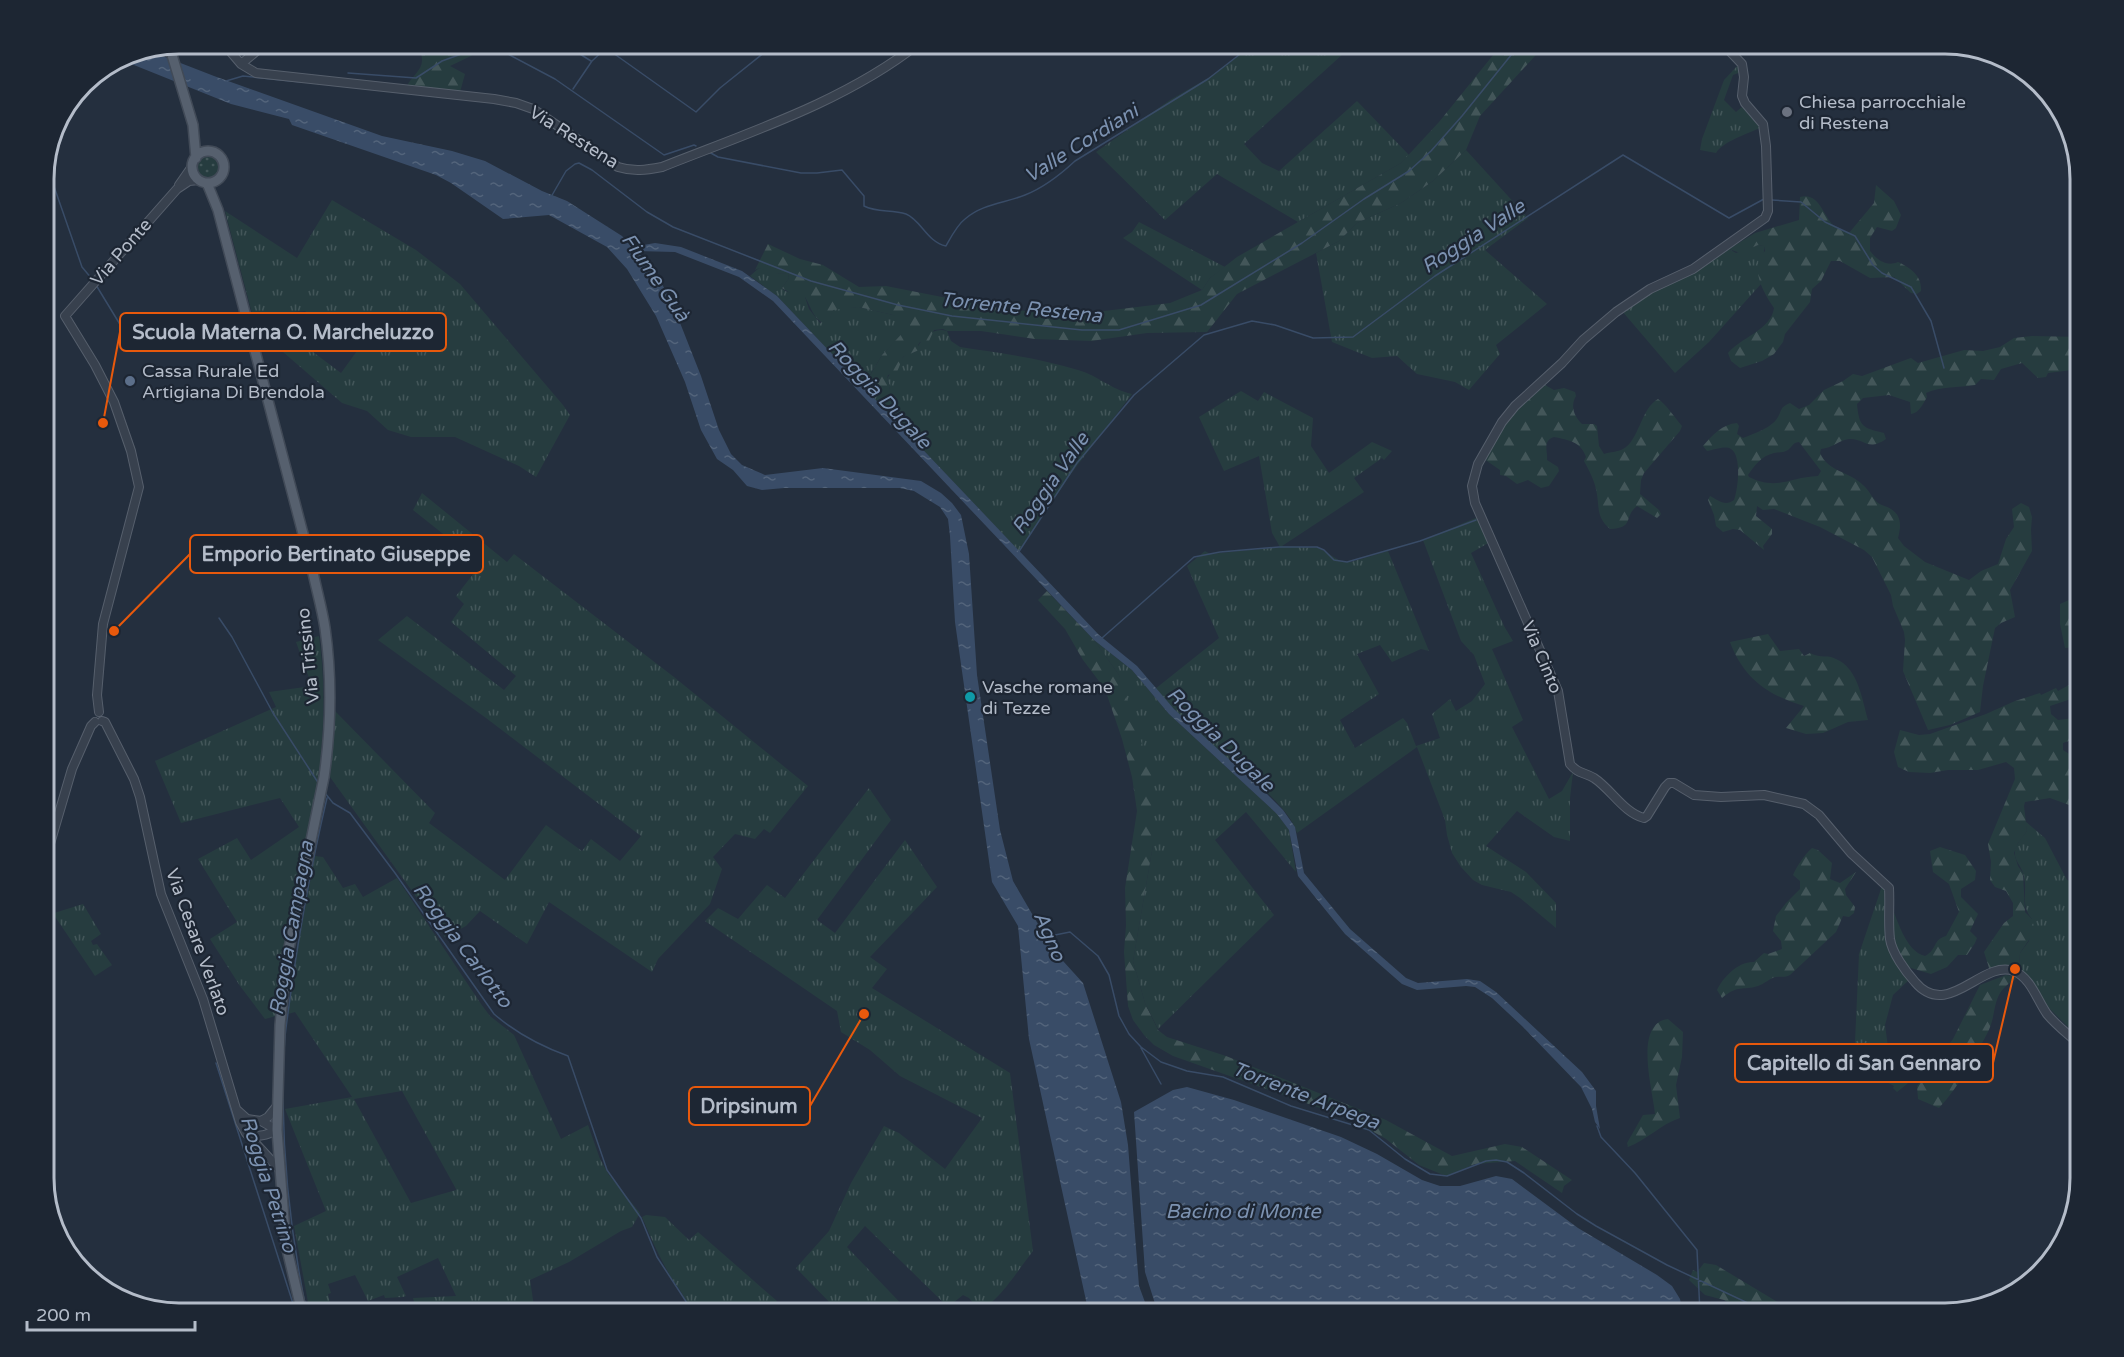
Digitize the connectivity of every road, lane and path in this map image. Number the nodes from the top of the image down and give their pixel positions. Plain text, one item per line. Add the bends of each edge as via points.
1 (172, 54) edge
2 (232, 54) edge
3 (253, 54) edge
4 (904, 54) edge
5 (1732, 54) edge
6 (241, 64) junction
7 (193, 125) junction
8 (210, 151) junction
9 (194, 162) junction
10 (221, 176) junction
11 (203, 181) junction
12 (177, 189) junction
13 (218, 210) junction
14 (99, 721) junction
15 (54, 830) edge
16 (2070, 1036) edge
17 (277, 1106) junction
18 (236, 1109) junction
19 (261, 1121) junction
20 (277, 1130) junction
21 (246, 1132) junction
22 (280, 1170) junction
23 (299, 1303) edge

1 - 7 main road, Via Trissino
2 - 6 street
3 - 6 street
4 - 6 street, Via Restena via 822,102 663,167 642,171 618,166 542,115 516,103 256,72
5 - 16 street, Via Cinto via 1742,64 1745,103 1763,124 1768,210 1765,218 1693,269 1616,312 1515,406 1478,464 1472,486 1475,503 1558,691 1569,764 1575,771 1593,778 1644,818 1669,783 1694,795 1764,795 1804,804 1889,888 1890,940 1908,974 1924,993 1947,994 2008,969 2029,983 2048,1015
7 - 8 main road, Via Trissino
7 - 9 main road, Via Trissino
8 - 9 main road
8 - 10 main road, Via Trissino via 223,161
9 - 11 main road, Via Trissino via 194,174
9 - 12 street, Via Ponte
10 - 11 main road via 215,181
10 - 13 main road, Via Trissino via 216,194
11 - 12 street, Via Ponte via 189,181
11 - 13 main road, Via Trissino
12 - 14 street, Via Ponte via 65,315 114,402 140,487 103,624 99,712 93,716
13 - 17 main road, Via Trissino via 312,568 325,627 330,686 324,777 286,958
14 - 15 street via 91,726 72,769
14 - 18 street, Via Cesare Verlato via 105,722 117,744 140,797 161,894 199,989
17 - 19 street
17 - 20 main road
18 - 19 street via 248,1119
18 - 21 street, Via Cesare Verlato
19 - 20 street
20 - 21 street via 256,1137
20 - 22 main road
21 - 22 street, Via Cesare Verlato
22 - 23 main road via 286,1245

